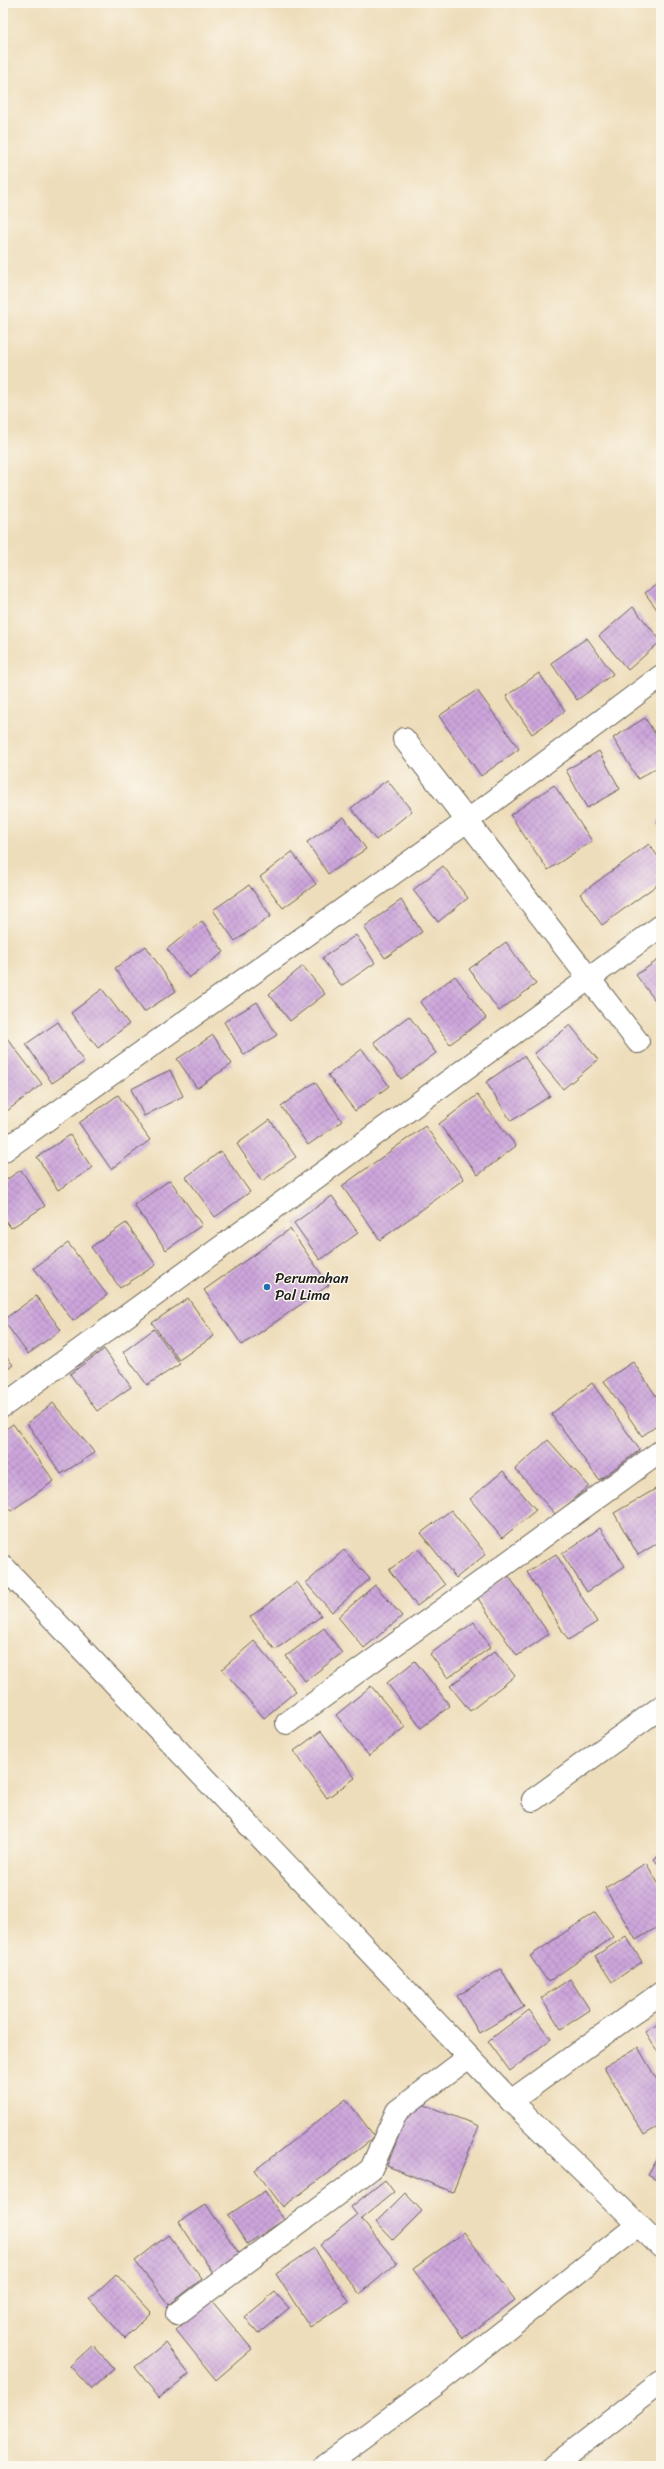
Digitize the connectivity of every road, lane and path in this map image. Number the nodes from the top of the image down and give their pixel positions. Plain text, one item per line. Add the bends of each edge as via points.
1 (661, 676) edge
2 (404, 739) dead end
3 (467, 820) junction
4 (661, 926) edge
5 (590, 980) junction
6 (638, 1042) dead end
7 (3, 1151) edge
8 (3, 1406) edge
9 (661, 1451) edge
10 (3, 1566) edge
11 (661, 1706) edge
12 (287, 1723) dead end
13 (533, 1800) dead end
14 (661, 1993) edge
15 (469, 2057) junction
16 (511, 2101) junction
17 (638, 2225) junction
18 (661, 2247) edge
19 (177, 2314) dead end
20 (661, 2382) edge
21 (324, 2466) edge
22 (553, 2466) edge

1 - 3 street
2 - 3 street
3 - 5 street
3 - 7 street
4 - 5 street
5 - 6 street
5 - 8 street
9 - 12 street
10 - 15 street
11 - 13 street
14 - 16 street
15 - 16 street
15 - 19 street via 397,2111 371,2170
16 - 17 street
17 - 18 street
17 - 21 street via 435,2385
20 - 22 street

